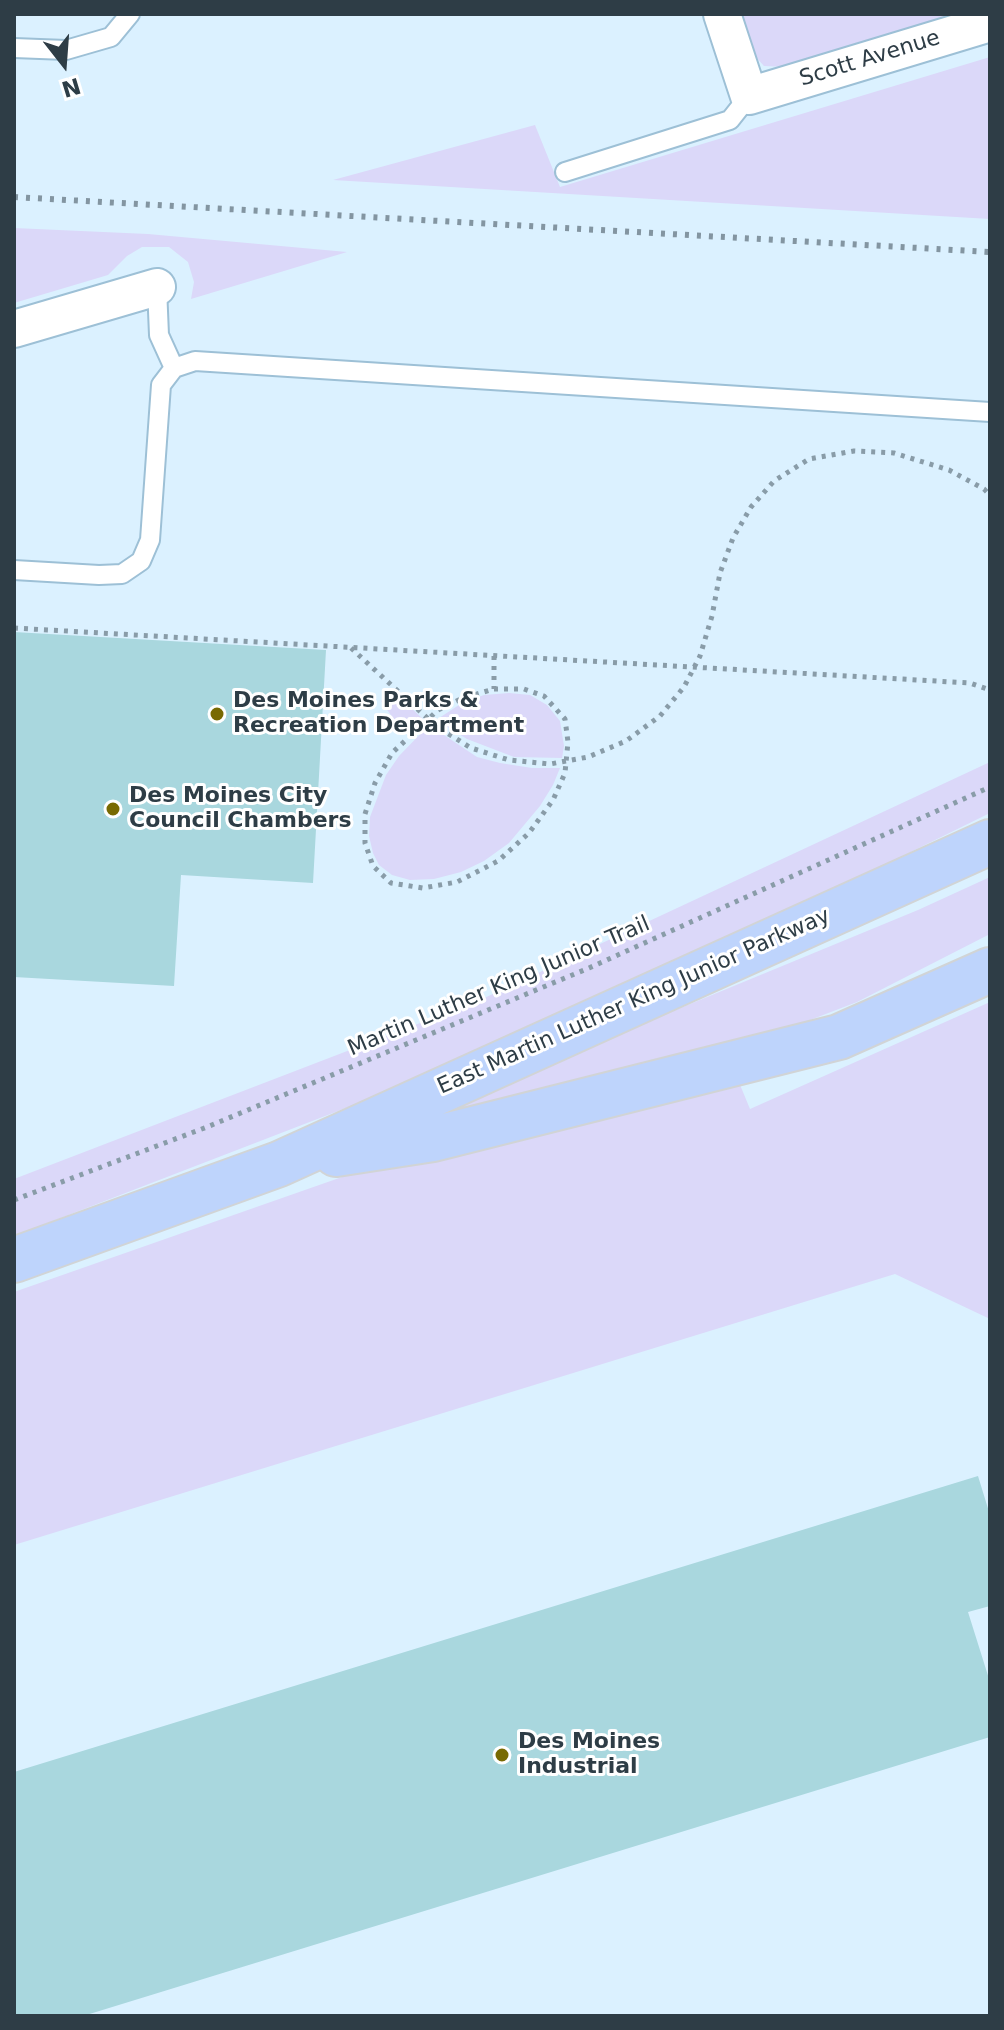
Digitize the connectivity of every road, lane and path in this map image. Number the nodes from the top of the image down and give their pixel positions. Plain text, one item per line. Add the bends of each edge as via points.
1 (130, 14) edge
2 (722, 14) edge
3 (990, 23) edge
4 (14, 48) edge
5 (749, 96) junction
6 (565, 172) dead end
7 (157, 287) joint
8 (14, 329) edge
9 (174, 368) junction
10 (990, 412) edge
11 (990, 495) edge
12 (14, 570) edge
13 (14, 628) edge
14 (351, 647) junction
15 (494, 656) junction
16 (694, 667) junction
17 (494, 689) junction
18 (990, 690) edge
19 (428, 719) junction
20 (566, 761) junction
21 (990, 787) edge
22 (990, 842) edge
23 (990, 970) edge
24 (279, 1164) junction
25 (14, 1200) edge
26 (14, 1260) edge

1 - 4 lane via 111,37 81,46
2 - 5 street
3 - 5 street, Scott Avenue
5 - 6 lane via 730,120
7 - 8 street
7 - 9 lane via 159,335
9 - 10 lane via 195,361
9 - 12 lane via 161,385 150,540 141,561 122,574
11 - 16 path via 949,470 894,453 854,451 809,459 774,481 733,538
13 - 14 path
14 - 15 path
14 - 19 path
15 - 16 path
15 - 17 path
16 - 18 path via 970,683
16 - 20 path via 660,716 626,741
17 - 19 path via 463,698
17 - 20 path via 524,689 544,696 565,719
19 - 20 path via 471,748 509,760
19 - 20 path via 392,753 365,814 365,843 373,866 391,883 423,888 457,882 498,861 529,833 553,800
21 - 25 path, Martin Luther King Junior Trail via 589,968 207,1127
22 - 24 main road, East Martin Luther King Junior Parkway
23 - 24 main road, East Martin Luther King Junior Parkway via 839,1037 433,1139
24 - 26 main road, East Martin Luther King Junior Parkway

